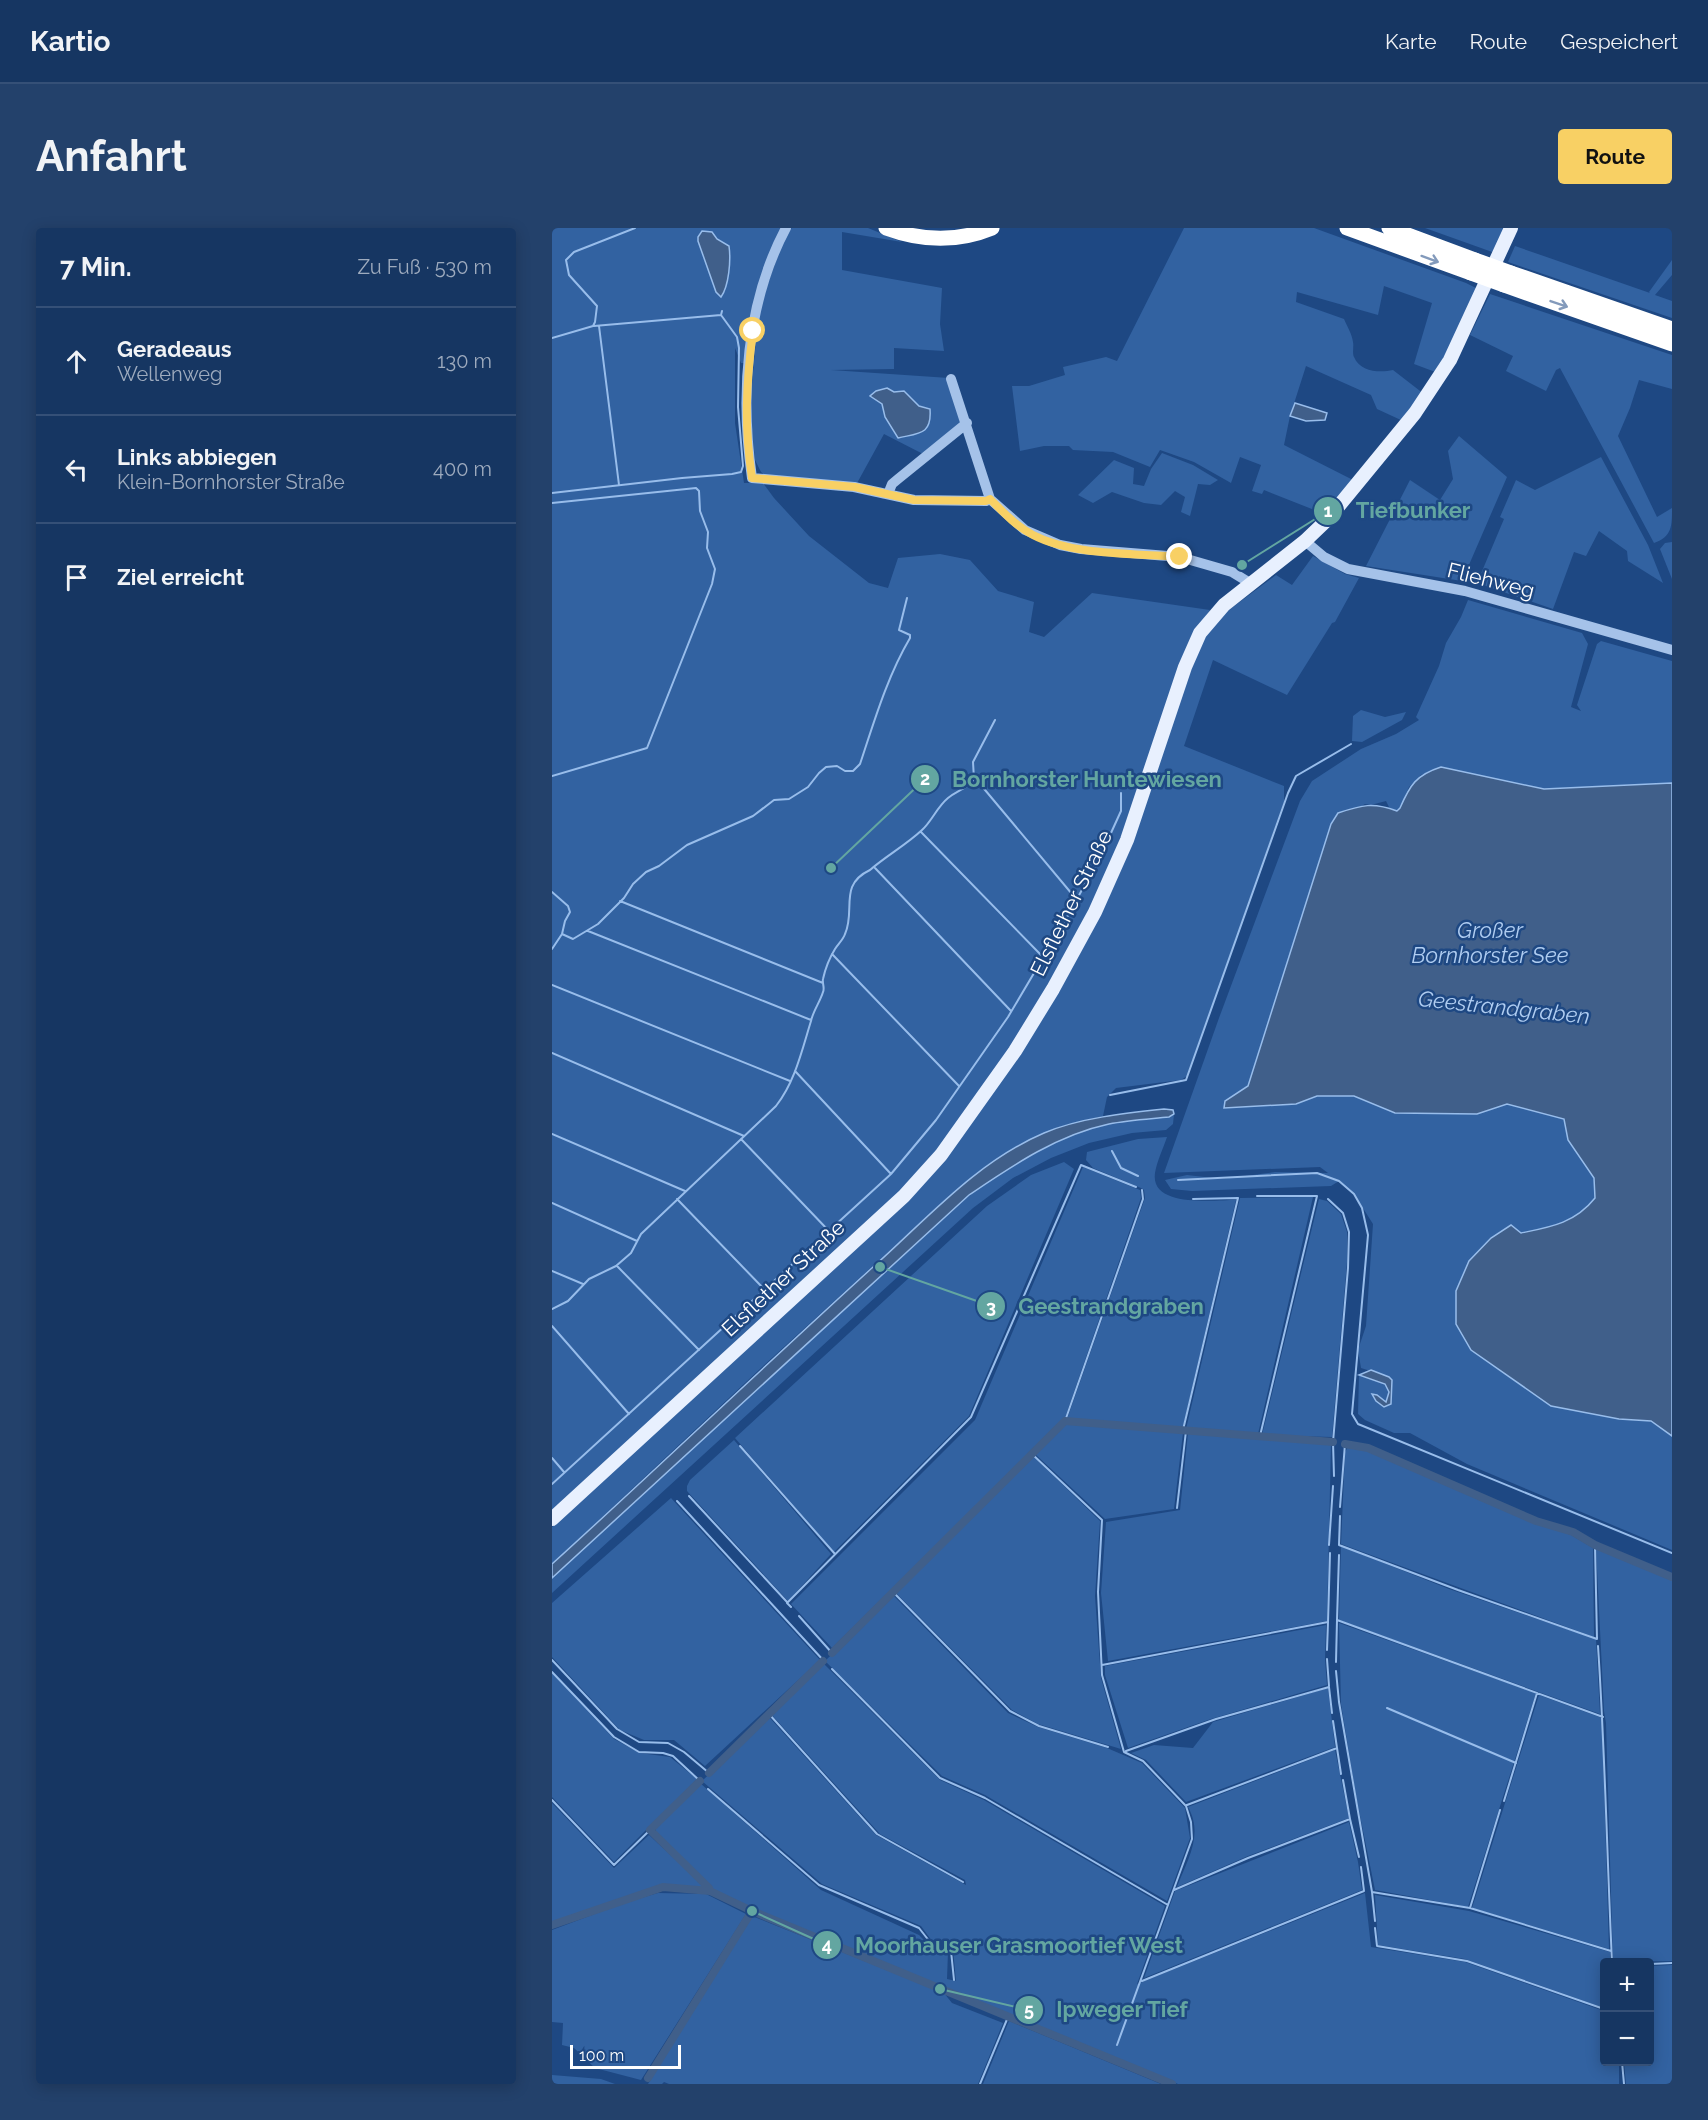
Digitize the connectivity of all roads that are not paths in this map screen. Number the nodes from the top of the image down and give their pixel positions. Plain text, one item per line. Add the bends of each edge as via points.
1 (786, 228) edge
2 (886, 228) edge
3 (922, 228) edge
4 (961, 228) edge
5 (992, 228) edge
6 (1347, 228) edge
7 (1389, 228) edge
8 (1511, 228) edge
9 (1473, 267) junction
10 (1507, 279) junction
11 (1672, 329) edge
12 (1672, 344) edge
13 (951, 379) dead end
14 (967, 423) junction
15 (888, 494) junction
16 (990, 499) junction
17 (1305, 541) junction
18 (1251, 583) junction
19 (1672, 650) edge
20 (552, 1519) edge

1 - 15 street via 754,320 746,409 752,478 855,487
2 - 5 highway via 936,239
3 - 4 highway
6 -> 9 highway
7 - 9 highway
8 - 17 main road, Elsflether Straße via 1450,360 1425,399 1349,495
9 - 10 highway, bridge
10 - 11 highway
10 -> 12 highway
13 - 14 street
14 - 15 street via 892,484
14 - 16 street
15 - 16 street via 927,500
16 - 18 street via 1025,530 1060,545 1180,557 1232,572
17 - 18 main road, Elsflether Straße
17 - 19 street, Fliehweg via 1324,557 1348,569 1465,591
18 - 20 main road, Elsflether Straße via 1218,610 1200,633 1127,840 1095,912 1027,1033 941,1155 904,1196

